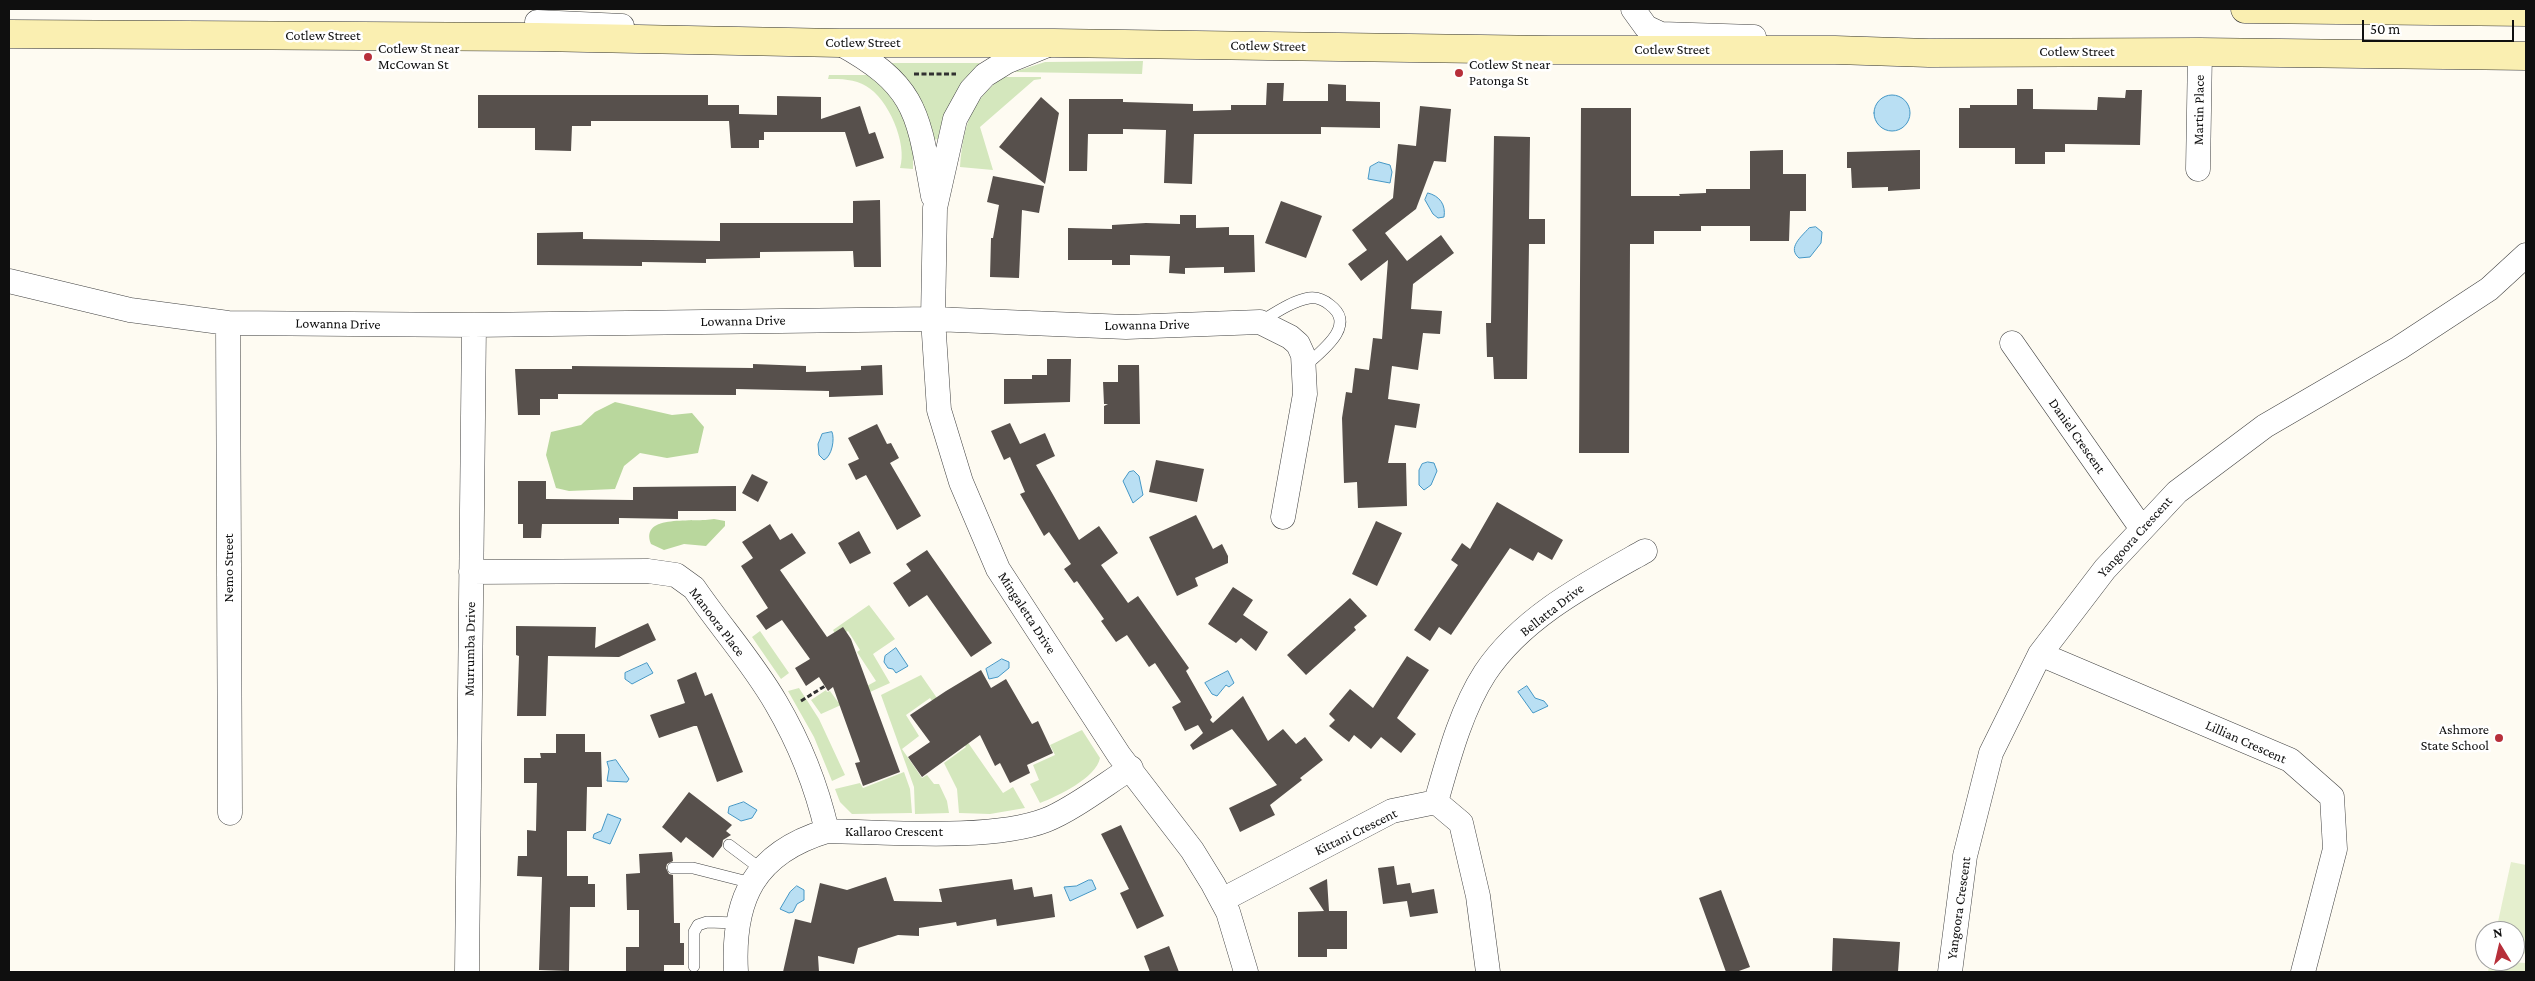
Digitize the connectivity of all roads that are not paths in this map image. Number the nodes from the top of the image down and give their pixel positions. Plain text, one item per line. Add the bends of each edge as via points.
1 (1633, 9) edge
2 (2245, 9) edge
3 (2526, 12) edge
4 (537, 23) edge
5 (9, 34) edge
6 (839, 43) junction
7 (1054, 43) junction
8 (1835, 50) junction
9 (2200, 52) junction
10 (2526, 56) edge
11 (2198, 169) dead end
12 (935, 208) junction
13 (2526, 255) edge
14 (9, 281) edge
15 (933, 319) junction
16 (1260, 322) junction
17 (228, 323) junction
18 (474, 325) junction
19 (2012, 343) dead end
20 (1304, 367) junction
21 (1283, 517) dead end
22 (2142, 529) junction
23 (1645, 551) dead end
24 (471, 572) junction
25 (2040, 654) junction
26 (1131, 768) junction
27 (1436, 802) junction
28 (230, 813) dead end
29 (827, 831) junction
30 (729, 846) dead end
31 (673, 868) dead end
32 (757, 876) junction
33 (1222, 900) junction
34 (737, 923) junction
35 (694, 966) dead end
36 (467, 972) edge
37 (736, 972) edge
38 (1246, 972) edge
39 (1488, 972) edge
40 (1950, 972) edge
41 (2302, 972) edge

1 - 8 street via 1646,27 1661,34 1760,37
2 - 3 main road
4 - 5 main road, Cotlew Street
4 - 6 main road, Cotlew Street via 712,40
6 - 7 main road, Cotlew Street
6 - 12 street, Mingaletta Drive via 870,60 894,81 912,105 921,133
7 - 8 main road, Cotlew Street via 1552,50
7 - 12 street, Mingaletta Drive via 1006,62 985,75 971,90 955,118
8 - 9 main road, Cotlew Street
9 - 10 main road, Cotlew Street
9 - 11 street, Martin Place
12 - 15 street, Mingaletta Drive
13 - 22 street, Yangoora Crescent via 2489,290 2399,348 2265,426 2177,492
14 - 17 street, Lowanna Drive via 130,310
15 - 16 street, Lowanna Drive via 1126,327
15 - 18 street, Lowanna Drive
15 - 26 street, Mingaletta Drive via 939,410 961,482 998,569 1119,756
16 - 20 street, Lowanna Drive via 1278,329 1298,344
16 - 20 lane via 1310,298 1324,300 1336,309 1341,321 1338,333
17 - 18 street, Lowanna Drive
17 - 28 street, Nemo Street
18 - 24 street, Murrumba Drive
19 - 22 street, Daniel Crescent
20 - 21 street, Lowanna Drive via 1305,394
22 - 25 street, Yangoora Crescent via 2105,568
23 - 27 street, Bellatta Drive via 1588,582 1532,623 1485,673 1463,717
24 - 29 street, Manoora Place via 648,571 676,575 694,588 781,714 822,806
24 - 36 street, Murrumba Drive
25 - 40 street, Yangoora Crescent via 1991,753 1965,856
25 - 41 street, Lillian Crescent via 2290,760 2332,798 2335,849
26 - 29 street, Kallaroo Crescent via 1048,819 1025,827 954,832
26 - 33 street, Mingaletta Drive via 1192,850
27 - 33 street, Kittani Crescent via 1392,811
27 - 39 street via 1461,823 1478,896
29 - 32 street, Kallaroo Crescent via 782,850
30 - 32 lane
31 - 32 lane
32 - 34 street, Kallaroo Crescent
33 - 38 street, Mingaletta Drive
34 - 35 lane via 706,922 698,925 694,932
34 - 37 street, Kallaroo Crescent

